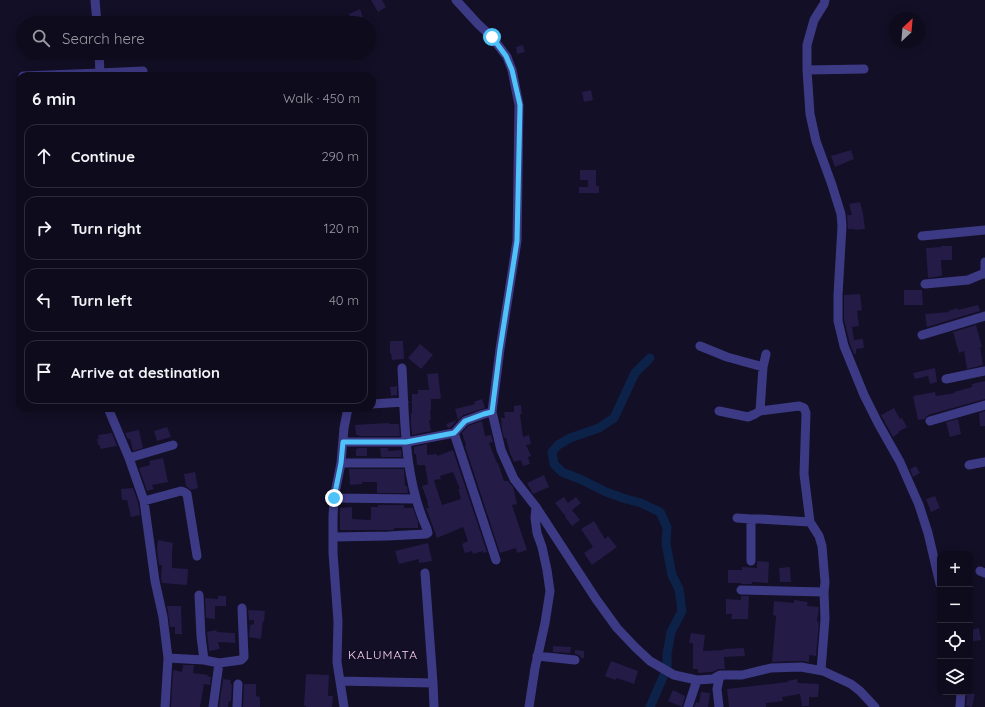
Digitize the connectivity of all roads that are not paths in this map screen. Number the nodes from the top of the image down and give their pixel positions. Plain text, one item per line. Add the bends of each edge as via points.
1 (95, 0) edge
2 (456, 0) edge
3 (825, 0) edge
4 (96, 16) edge
5 (99, 60) edge
6 (864, 69) dead end
7 (807, 70) junction
8 (100, 72) edge
9 (985, 230) edge
10 (922, 236) dead end
11 (985, 262) edge
12 (985, 273) edge
13 (925, 284) dead end
14 (985, 316) edge
15 (922, 335) dead end
16 (700, 346) dead end
17 (766, 354) dead end
18 (763, 367) junction
19 (402, 368) dead end
20 (985, 371) edge
21 (946, 379) dead end
22 (404, 402) junction
23 (376, 404) edge
24 (985, 405) edge
25 (719, 411) dead end
26 (760, 411) junction
27 (110, 412) edge
28 (347, 412) edge
29 (492, 412) junction
30 (930, 421) dead end
31 (454, 433) junction
32 (343, 442) junction
33 (406, 442) junction
34 (174, 445) dead end
35 (129, 458) junction
36 (985, 462) edge
37 (341, 463) junction
38 (408, 463) junction
39 (969, 465) dead end
40 (334, 498) junction
41 (416, 499) junction
42 (144, 501) junction
43 (536, 507) junction
44 (737, 518) dead end
45 (751, 519) junction
46 (810, 522) junction
47 (333, 538) junction
48 (197, 556) dead end
49 (496, 560) dead end
50 (751, 561) dead end
51 (937, 571) edge
52 (425, 573) dead end
53 (741, 590) dead end
54 (824, 592) junction
55 (199, 595) dead end
56 (242, 608) dead end
57 (538, 656) junction
58 (168, 658) junction
59 (204, 660) junction
60 (575, 660) dead end
61 (219, 662) junction
62 (821, 670) junction
63 (720, 675) junction
64 (697, 680) junction
65 (340, 681) junction
66 (433, 683) junction
67 (238, 684) dead end
68 (961, 695) edge
69 (165, 707) edge
70 (213, 707) edge
71 (237, 707) edge
72 (344, 707) edge
73 (434, 707) edge
74 (529, 707) edge
75 (688, 707) edge
76 (719, 707) edge
77 (875, 707) edge
78 (960, 707) edge

1 - 4 street
2 - 29 street via 492,37 506,56 520,105 517,241
3 - 7 street via 814,20 807,45
5 - 8 street
6 - 7 street
7 - 51 street via 810,114 816,142 841,214 838,320 844,346 864,395 900,462 919,505
9 - 10 street
11 - 12 street
12 - 13 street via 968,280
14 - 15 street
16 - 18 street
17 - 18 street
18 - 26 street
19 - 22 street
20 - 21 street
22 - 23 street
22 - 33 street
24 - 30 street
25 - 26 street via 748,417
26 - 46 street via 799,406 804,408 804,474
27 - 35 street
28 - 32 street
29 - 31 street via 465,421
29 - 43 street via 501,450 514,479
31 - 33 street
31 - 49 street
32 - 33 street
32 - 37 street
33 - 38 street
34 - 35 street
35 - 42 street
36 - 39 street
37 - 38 street
37 - 40 street
38 - 41 street
40 - 41 street
40 - 47 street
41 - 47 street via 428,529 427,533
42 - 48 street via 181,491 187,494
42 - 58 street
43 - 57 street via 537,533 550,591
43 - 64 street via 617,628 650,661 674,675
44 - 45 street
45 - 46 street
45 - 50 street
46 - 54 street via 822,546
47 - 65 street via 338,621 337,662
52 - 66 street
53 - 54 street
54 - 62 street via 825,619
55 - 59 street
56 - 61 street via 244,657 241,660
57 - 60 street
57 - 74 street
58 - 59 street
58 - 69 street
59 - 61 street
61 - 70 street
62 - 63 street via 801,667 772,668
62 - 77 street via 851,684
63 - 64 street via 713,679
63 - 76 street via 717,689
64 - 75 street
65 - 66 street
65 - 72 street
66 - 73 street
67 - 71 street
68 - 78 street

